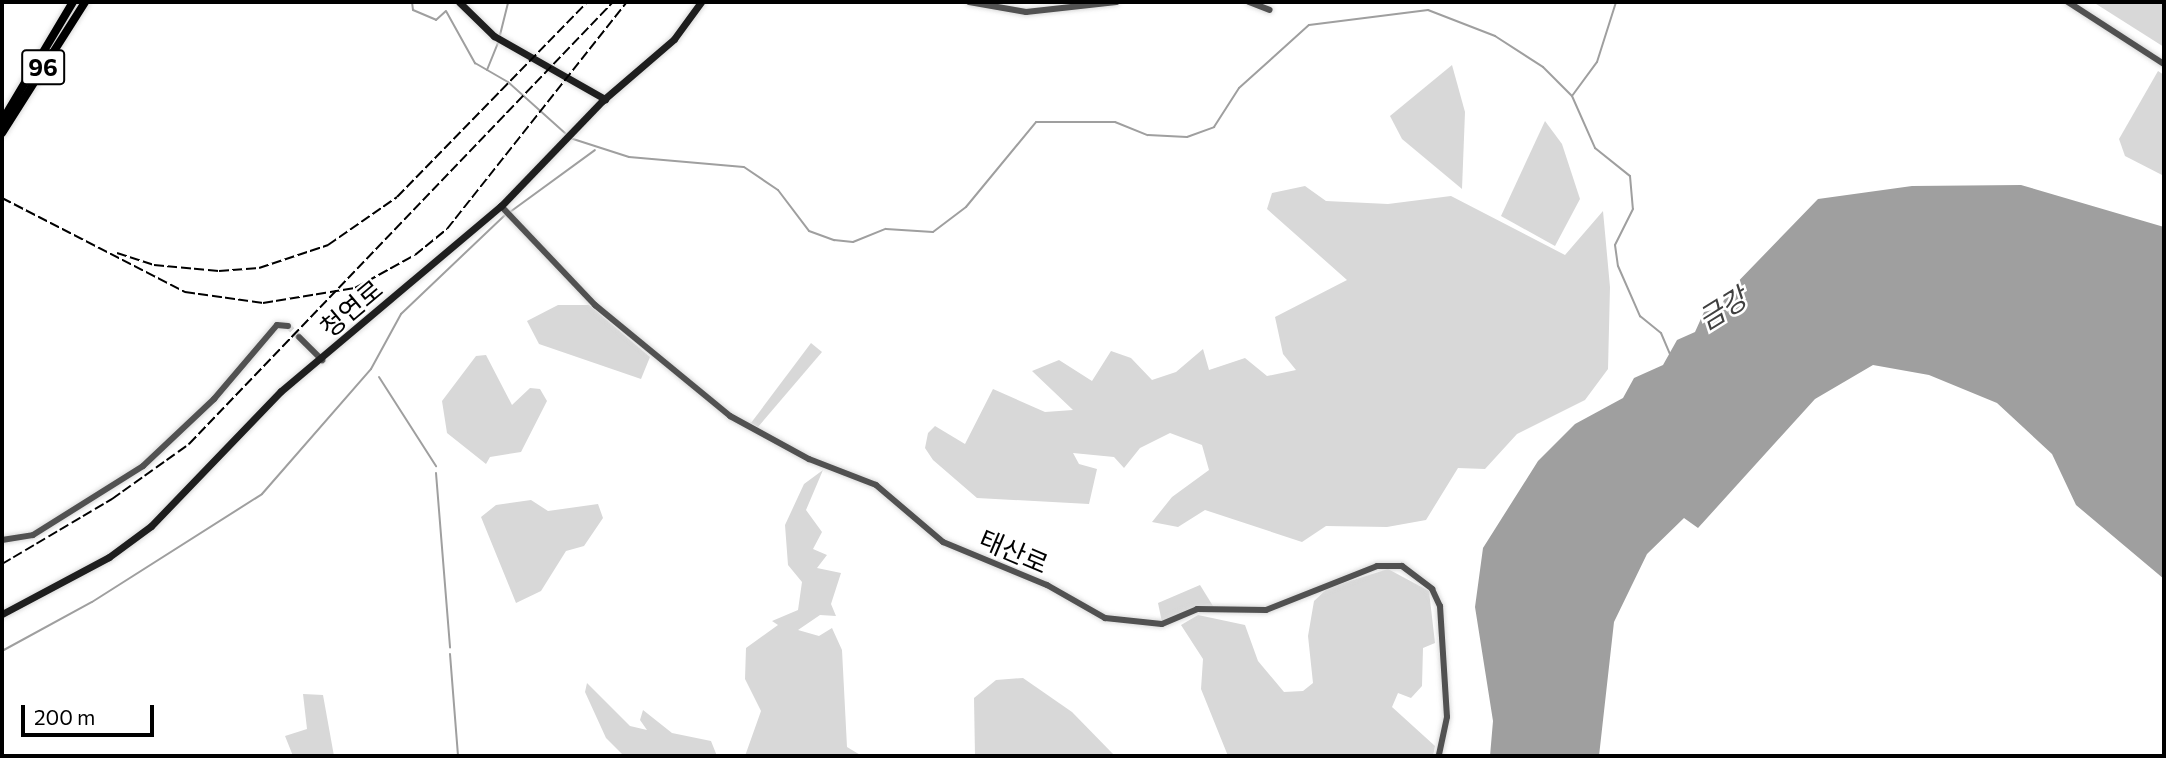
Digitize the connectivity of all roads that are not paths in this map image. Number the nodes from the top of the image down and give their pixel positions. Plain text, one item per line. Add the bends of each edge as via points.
1 (74, 2) edge
2 (85, 2) edge
3 (460, 2) edge
4 (701, 2) edge
5 (969, 2) edge
6 (1116, 2) edge
7 (1249, 2) edge
8 (2068, 2) edge
9 (1270, 10) dead end
10 (2164, 64) edge
11 (604, 100) junction
12 (2, 121) edge
13 (2, 133) edge
14 (503, 208) junction
15 (288, 326) dead end
16 (299, 337) tunnel mouth
17 (321, 360) junction
18 (2, 540) edge
19 (2, 614) edge
20 (1439, 756) edge

1 - 12 highway, 96
2 - 13 highway, 96
3 - 11 main road via 498,39
4 - 11 main road, 청연로 via 674,39
5 - 6 street via 1026,12
7 - 9 street
8 - 10 street
11 - 14 main road, 청연로 via 548,154
14 - 17 main road, 청연로
14 - 20 street, 태산로 via 595,304 730,416 809,459 876,485 943,542 1047,585 1105,618 1162,624 1197,609 1266,610 1377,566 1402,566 1432,589 1440,606 1447,717
15 - 18 street via 274,328 214,399 143,466 33,535
16 - 17 street
17 - 19 main road, 청연로 via 281,391 141,535

